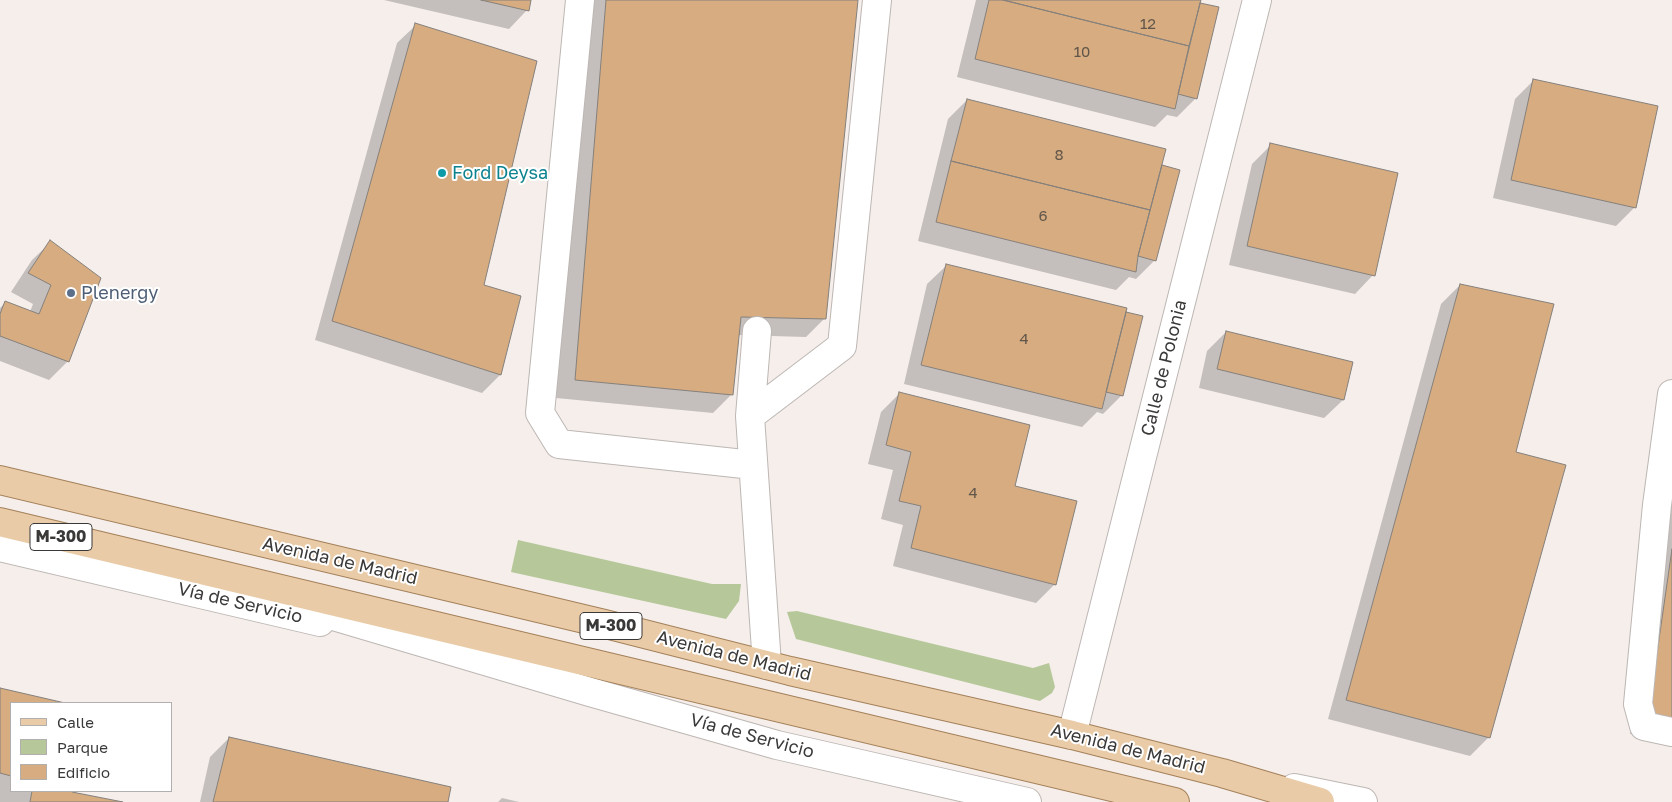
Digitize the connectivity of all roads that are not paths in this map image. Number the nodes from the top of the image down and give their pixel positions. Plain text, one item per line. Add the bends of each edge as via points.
1 (580, 0) edge
2 (878, 0) edge
3 (1257, 0) edge
4 (756, 331) dead end
5 (1672, 394) edge
6 (750, 416) junction
7 (753, 465) junction
8 (0, 480) edge
9 (0, 522) edge
10 (0, 547) edge
11 (122, 552) junction
12 (480, 659) junction
13 (767, 665) junction
14 (1672, 732) edge
15 (1072, 735) junction
16 (1222, 773) junction
17 (1027, 802) edge
18 (1175, 802) edge
19 (1320, 802) edge
20 (1363, 802) edge

1 - 7 street via 540,413 559,444
2 - 6 street via 842,346
3 - 15 street, Calle de Polonia
4 - 6 street
5 - 14 street via 1657,505 1638,704 1644,726
6 - 7 street
7 - 13 street
8 - 13 main road, Avenida de Madrid / M-300
9 - 11 main road, M-300
10 - 12 street, Vía de Servicio / M-300
11 - 12 street, Vía de Servicio / M-300
11 - 18 main road, M-300
12 - 17 street, Vía de Servicio / M-300 via 777,744
13 - 15 main road, Avenida de Madrid / M-300
15 - 16 main road, Avenida de Madrid / M-300
16 - 19 main road, Avenida de Madrid
16 - 20 street, M-300

